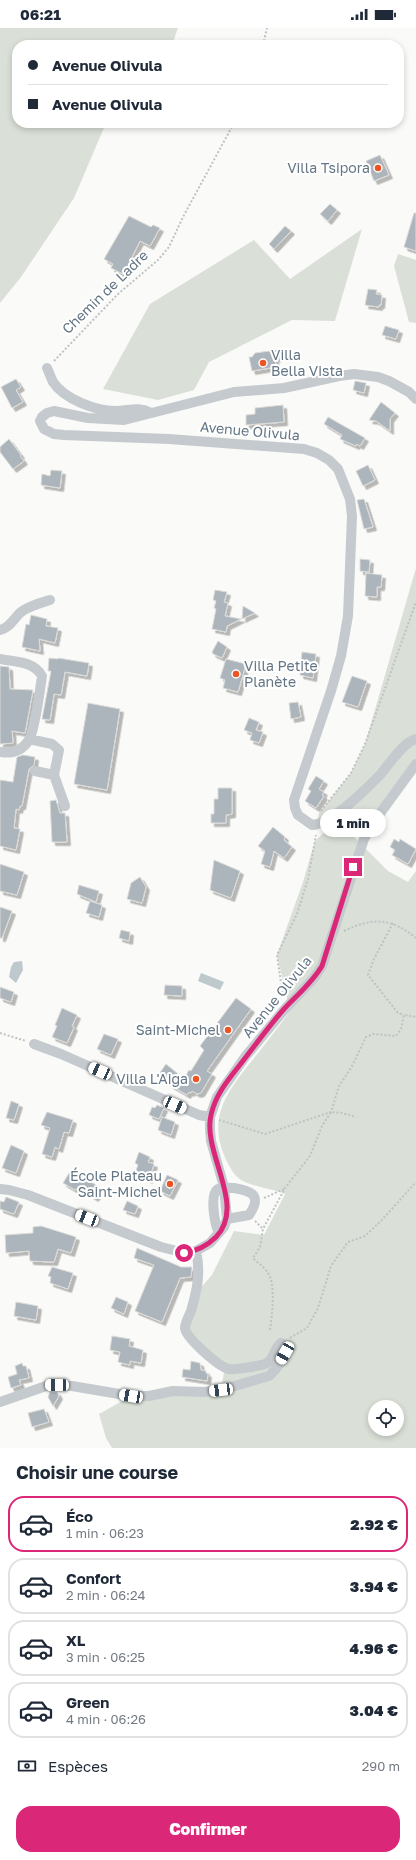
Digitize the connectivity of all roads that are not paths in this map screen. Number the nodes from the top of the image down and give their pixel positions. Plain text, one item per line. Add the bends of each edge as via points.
1 (47, 368) road end
2 (416, 399) edge
3 (151, 413) junction
4 (50, 600) dead end
5 (0, 630) edge
6 (0, 659) edge
7 (29, 739) junction
8 (416, 740) edge
9 (0, 752) edge
10 (416, 764) edge
11 (35, 771) dead end
12 (54, 775) junction
13 (65, 806) dead end
14 (34, 1044) road end
15 (210, 1117) junction
16 (224, 1187) junction
17 (0, 1189) edge
18 (227, 1218) junction
19 (220, 1233) junction
20 (196, 1251) junction
21 (0, 1402) edge

1 - 3 street via 53,382 61,391 82,404 114,411 143,409
2 - 3 street, Avenue Olivula via 410,392 389,381 354,374 284,388 234,392
3 - 8 street, Avenue Olivula via 114,421 54,411 47,413 40,421 41,426 47,431 64,435 169,439 304,449 329,460 338,469 344,482 352,516 348,616 331,692 296,790 294,800 298,815 312,825 326,822 378,776 408,742
4 - 5 street via 22,612 6,629
6 - 7 street via 27,664 38,669 42,676
7 - 9 street via 21,748 10,754
7 - 12 street via 52,744 59,750
10 - 15 street, Avenue Olivula via 364,839 322,966 230,1077 217,1097
11 - 12 street
12 - 13 street
14 - 15 street via 199,1115
15 - 16 street, Avenue Olivula via 211,1140
16 - 18 street, Avenue Olivula
16 - 18 street via 248,1191 256,1201 249,1215
16 - 19 street via 218,1189 214,1200 215,1226
17 - 20 street via 28,1195 161,1247 184,1253
18 - 19 street
19 - 20 street
20 - 21 street via 199,1274 185,1328 189,1338 229,1369 264,1365 271,1360 277,1346 284,1344 285,1353 275,1371 269,1376 221,1390 174,1391 149,1396 49,1385

